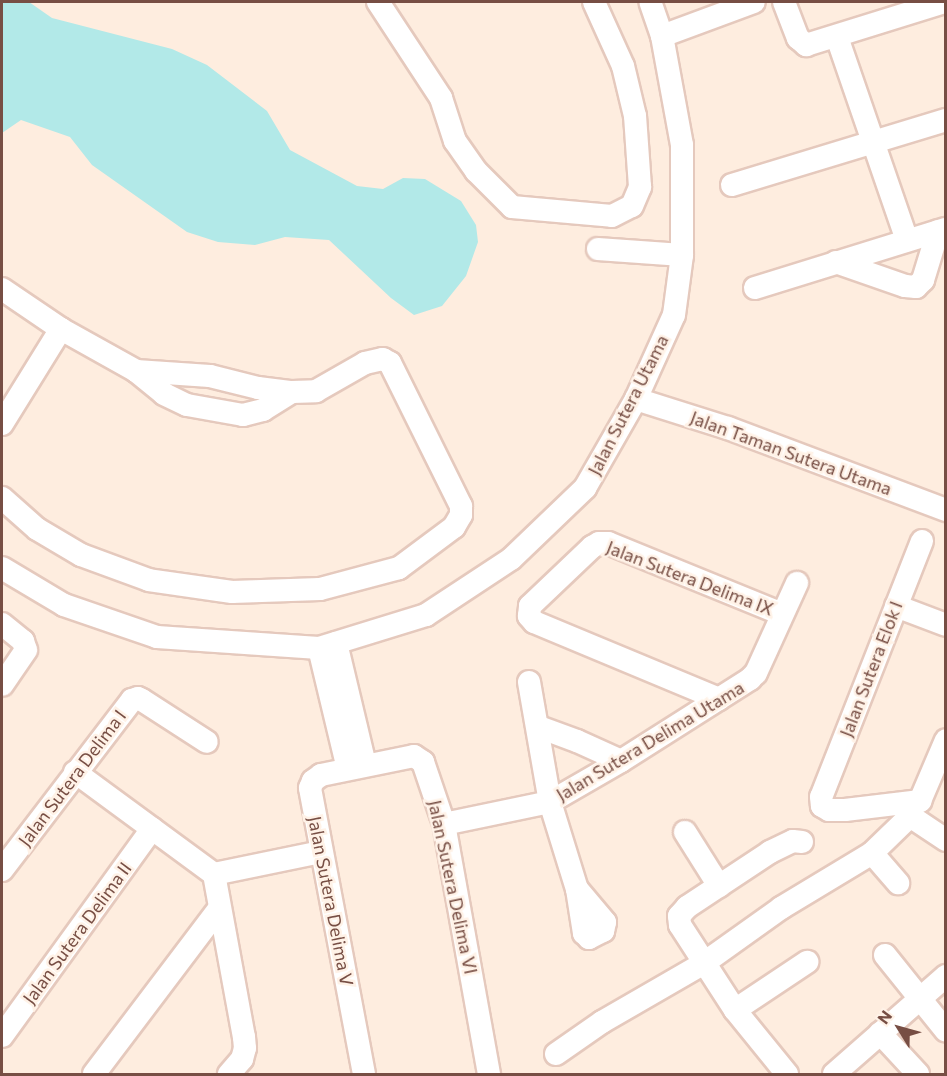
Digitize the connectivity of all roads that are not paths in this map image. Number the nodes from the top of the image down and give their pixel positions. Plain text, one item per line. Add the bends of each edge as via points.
1 (378, 2) edge
2 (594, 2) edge
3 (650, 2) edge
4 (717, 2) edge
5 (754, 2) edge
6 (784, 2) edge
7 (944, 2) edge
8 (660, 29) junction
9 (837, 37) junction
10 (945, 120) edge
11 (872, 142) junction
12 (732, 185) dead end
13 (941, 230) edge
14 (907, 240) junction
15 (598, 249) dead end
16 (682, 255) junction
17 (836, 262) junction
18 (755, 288) dead end
19 (2, 289) edge
20 (61, 329) junction
21 (136, 370) junction
22 (292, 392) junction
23 (636, 399) junction
24 (2, 424) edge
25 (2, 498) edge
26 (945, 510) edge
27 (921, 541) dead end
28 (2, 567) edge
29 (796, 583) dead end
30 (896, 606) junction
31 (782, 614) junction
32 (2, 624) edge
33 (945, 625) edge
34 (327, 645) junction
35 (529, 682) dead end
36 (2, 685) edge
37 (719, 699) junction
38 (539, 727) junction
39 (945, 740) edge
40 (207, 742) dead end
41 (621, 761) junction
42 (356, 767) junction
43 (75, 772) junction
44 (550, 802) junction
45 (444, 824) junction
46 (152, 829) junction
47 (685, 832) dead end
48 (945, 840) edge
49 (802, 842) dead end
50 (321, 852) junction
51 (872, 853) junction
52 (2, 870) edge
53 (214, 874) junction
54 (898, 883) dead end
55 (719, 886) junction
56 (577, 888) dead end
57 (219, 909) junction
58 (885, 955) dead end
59 (807, 962) dead end
60 (704, 963) junction
61 (945, 976) edge
62 (919, 999) junction
63 (735, 1010) junction
64 (945, 1031) edge
65 (880, 1033) junction
66 (2, 1036) edge
67 (556, 1054) dead end
68 (94, 1074) edge
69 (229, 1074) edge
70 (364, 1074) edge
71 (489, 1074) edge
72 (787, 1074) edge
73 (834, 1074) edge
74 (918, 1074) edge

1 - 2 street via 441,98 455,141 476,171 512,207 612,216 632,206 640,187 635,116 623,66
3 - 8 street, Jalan Sutera Utama
4 - 8 street
5 - 8 street
6 - 9 street via 806,45
7 - 9 street
8 - 16 street, Jalan Sutera Utama via 682,146
9 - 11 street
10 - 11 street
11 - 12 street
11 - 14 street
13 - 14 street
13 - 17 street via 923,280 916,287
14 - 17 street
15 - 16 street
16 - 23 street, Jalan Sutera Utama via 674,315
17 - 18 street
19 - 20 street
20 - 21 street
20 - 24 street
21 - 22 street via 210,376
21 - 22 street via 164,394 187,405 243,415 263,410
22 - 25 street via 316,391 365,363 383,359 390,363 461,506 454,527 399,568 320,589 232,591 149,580 81,555 37,529
23 - 26 street, Jalan Taman Sutera Utama via 728,428
23 - 34 street, Jalan Sutera Utama via 585,488 511,559 426,615
27 - 30 street, Jalan Sutera Elok I
28 - 34 street, Jalan Sutera Utama via 64,605 157,637
29 - 31 street, Jalan Sutera Delima Utama
30 - 33 street
30 - 39 street, Jalan Sutera Elok I via 821,797 822,806 829,810 920,801
31 - 37 street, Jalan Sutera Delima Utama via 756,673
31 - 37 street, Jalan Sutera Delima IX via 608,543 599,543 530,606 529,616 534,622
32 - 36 street via 23,641 26,650
34 - 42 street
35 - 38 street
37 - 41 street, Jalan Sutera Delima Utama
38 - 41 street
38 - 44 street
40 - 43 street, Jalan Sutera Delima I via 138,698 132,700
41 - 44 street, Jalan Sutera Delima Utama
42 - 45 street, Jalan Sutera Delima VI via 419,757
42 - 50 street, Jalan Sutera Delima V via 321,775 310,788
43 - 46 street
43 - 52 street, Jalan Sutera Delima I
44 - 45 street, Jalan Sutera Delima Utama
44 - 56 street
45 - 71 street, Jalan Sutera Delima VI
46 - 53 street
46 - 66 street, Jalan Sutera Delima II
47 - 55 street
48 - 51 street via 910,816
49 - 55 street via 793,841 770,852
50 - 53 street
50 - 70 street, Jalan Sutera Delima V
51 - 54 street
51 - 60 street via 781,908
53 - 57 street
55 - 60 street via 679,916 680,925
57 - 68 street
57 - 69 street via 244,1037 242,1059
58 - 62 street
59 - 63 street
60 - 63 street
60 - 67 street via 602,1022
61 - 62 street
62 - 64 street
62 - 65 street
63 - 72 street
65 - 73 street
65 - 74 street

